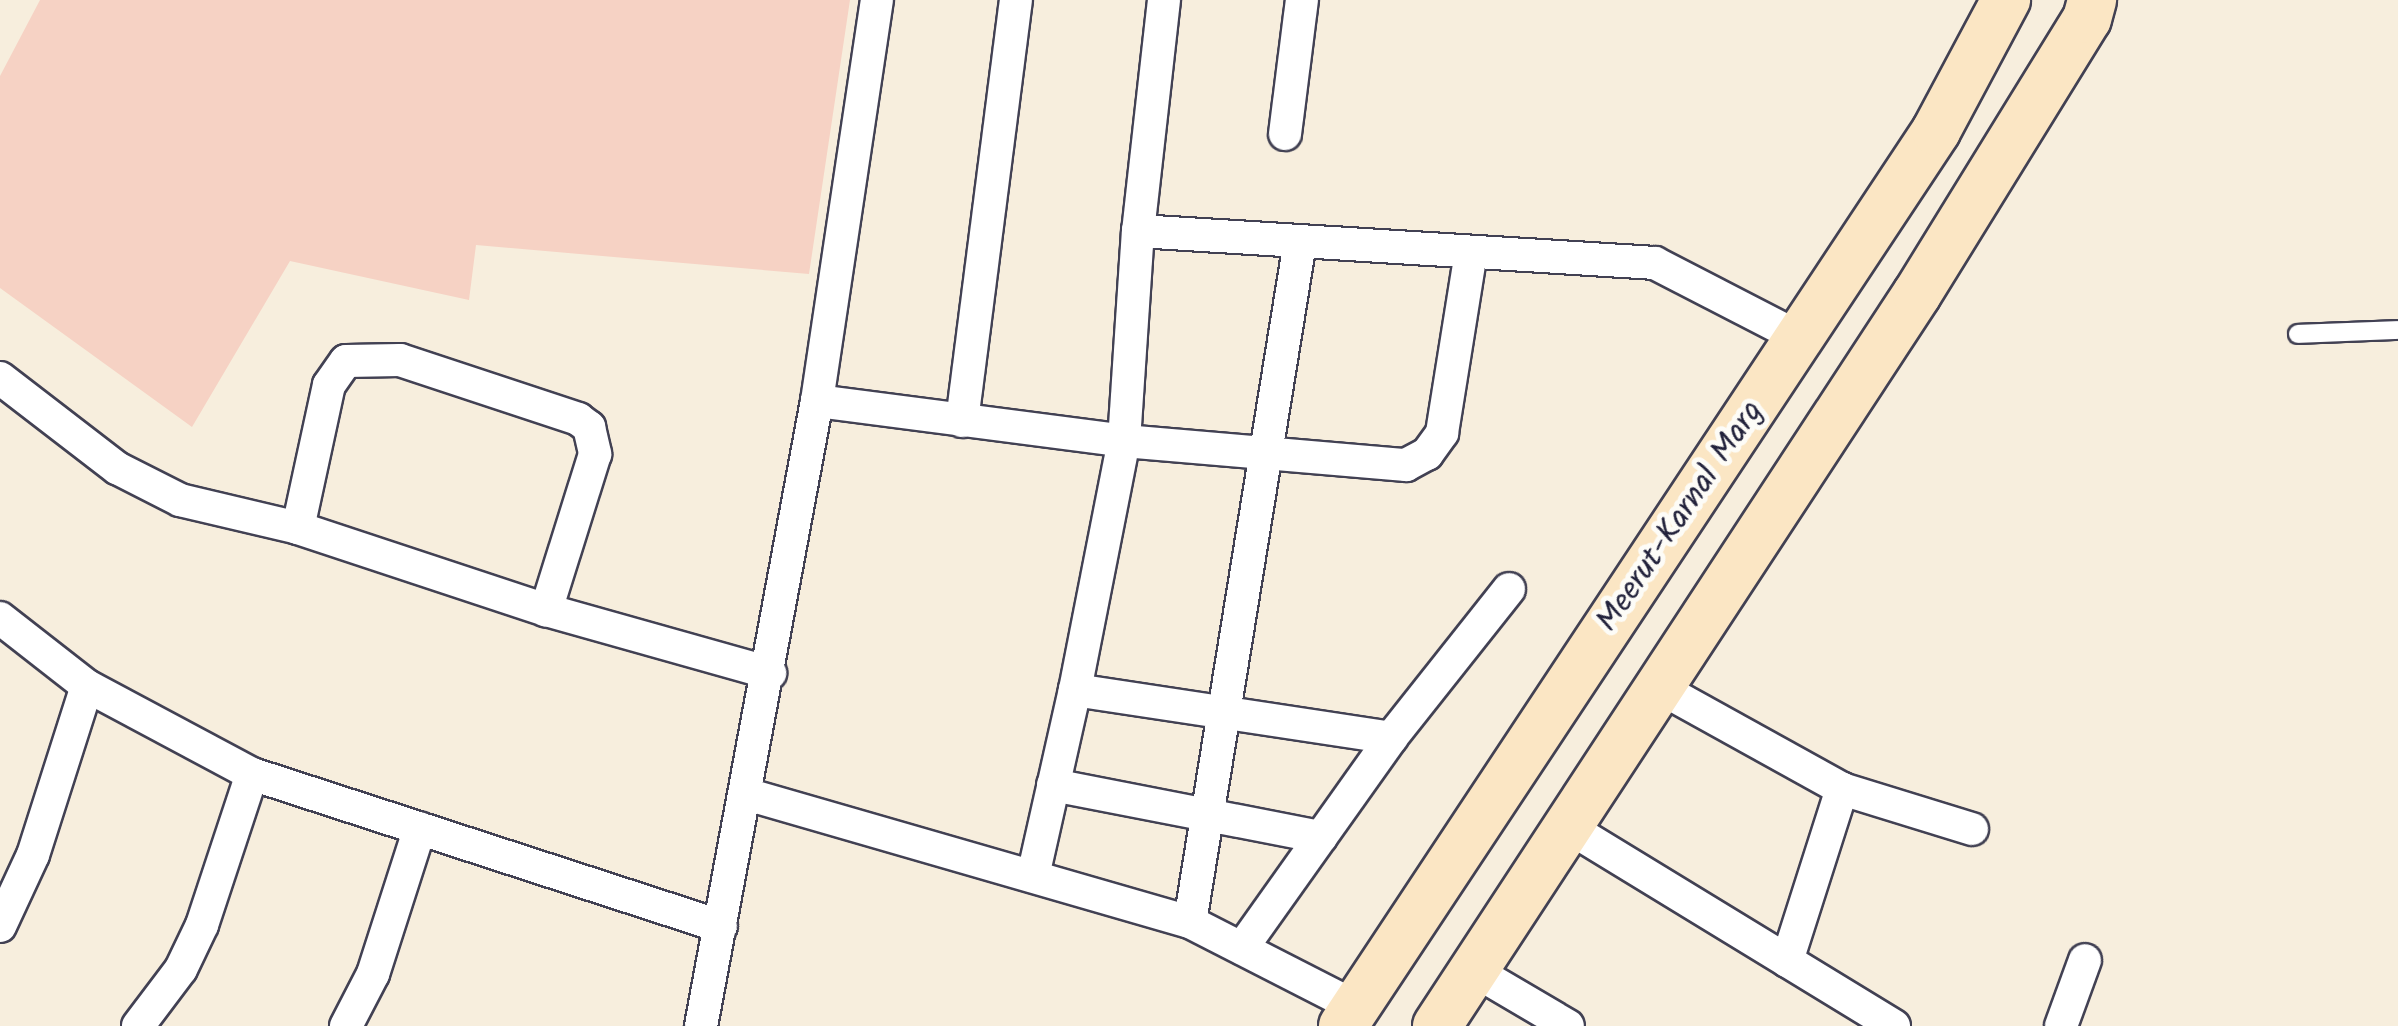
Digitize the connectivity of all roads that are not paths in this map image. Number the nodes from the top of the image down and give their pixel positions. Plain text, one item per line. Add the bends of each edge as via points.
1 (877, 0) edge
2 (1016, 0) edge
3 (1164, 0) edge
4 (1302, 0) edge
5 (2006, 0) edge
6 (2092, 0) edge
7 (1936, 131) junction
8 (1285, 134) dead end
9 (1997, 165) junction
10 (1138, 230) junction
11 (1300, 242) junction
12 (1471, 252) junction
13 (2398, 330) edge
14 (2298, 334) dead end
15 (1800, 338) junction
16 (0, 378) edge
17 (817, 401) junction
18 (962, 421) junction
19 (1124, 442) junction
20 (1264, 453) junction
21 (298, 528) junction
22 (1509, 589) dead end
23 (546, 610) junction
24 (0, 618) edge
25 (770, 673) junction
26 (87, 686) junction
27 (1660, 688) junction
28 (1075, 690) junction
29 (1223, 712) junction
30 (1391, 738) junction
31 (252, 774) junction
32 (1054, 785) junction
33 (1842, 789) junction
34 (746, 794) junction
35 (1207, 814) junction
36 (1568, 827) junction
37 (420, 828) junction
38 (1972, 829) dead end
39 (1321, 837) junction
40 (1033, 876) junction
41 (1190, 922) junction
42 (0, 926) edge
43 (720, 926) junction
44 (1242, 948) junction
45 (2085, 960) dead end
46 (1788, 961) junction
47 (1474, 970) junction
48 (1350, 1016) edge
49 (138, 1026) edge
50 (346, 1026) edge
51 (701, 1026) edge
52 (1437, 1026) edge
53 (1568, 1026) edge
54 (1894, 1026) edge
55 (2061, 1026) edge

1 - 17 street
2 - 18 street
3 - 10 street
4 - 8 street
5 - 7 street, Meerut-Karnal Marg
6 - 9 street via 2087,20
7 - 9 street
7 - 15 street, Meerut-Karnal Marg
9 - 27 street
10 - 11 street
10 - 19 street
11 - 12 street
11 - 20 street
12 - 15 street via 1656,263
12 - 20 street via 1442,433 1428,454 1406,465
13 - 14 lane
15 - 48 street, Meerut-Karnal Marg
16 - 21 street via 156,490
17 - 18 street
17 - 25 street
18 - 19 street
19 - 20 street
19 - 28 street
20 - 29 street
21 - 23 street
21 - 23 street via 329,384 346,361 400,360 589,427 595,454
22 - 30 street
23 - 25 street
24 - 26 street
25 - 34 street
26 - 31 street
26 - 42 street via 33,854
27 - 33 street
27 - 36 street
28 - 29 street
28 - 32 street
29 - 30 street
29 - 35 street
30 - 39 street
31 - 37 street
31 - 49 street via 202,925 181,969
32 - 35 street
32 - 40 street
33 - 38 street
33 - 46 street
34 - 40 street
34 - 43 street
35 - 39 street
35 - 41 street
36 - 46 street
36 - 47 street
37 - 43 street
37 - 50 street via 373,974
39 - 44 street
40 - 41 street
41 - 44 street
43 - 51 street
44 - 48 street
45 - 55 street
46 - 54 street
47 - 52 street
47 - 53 street

